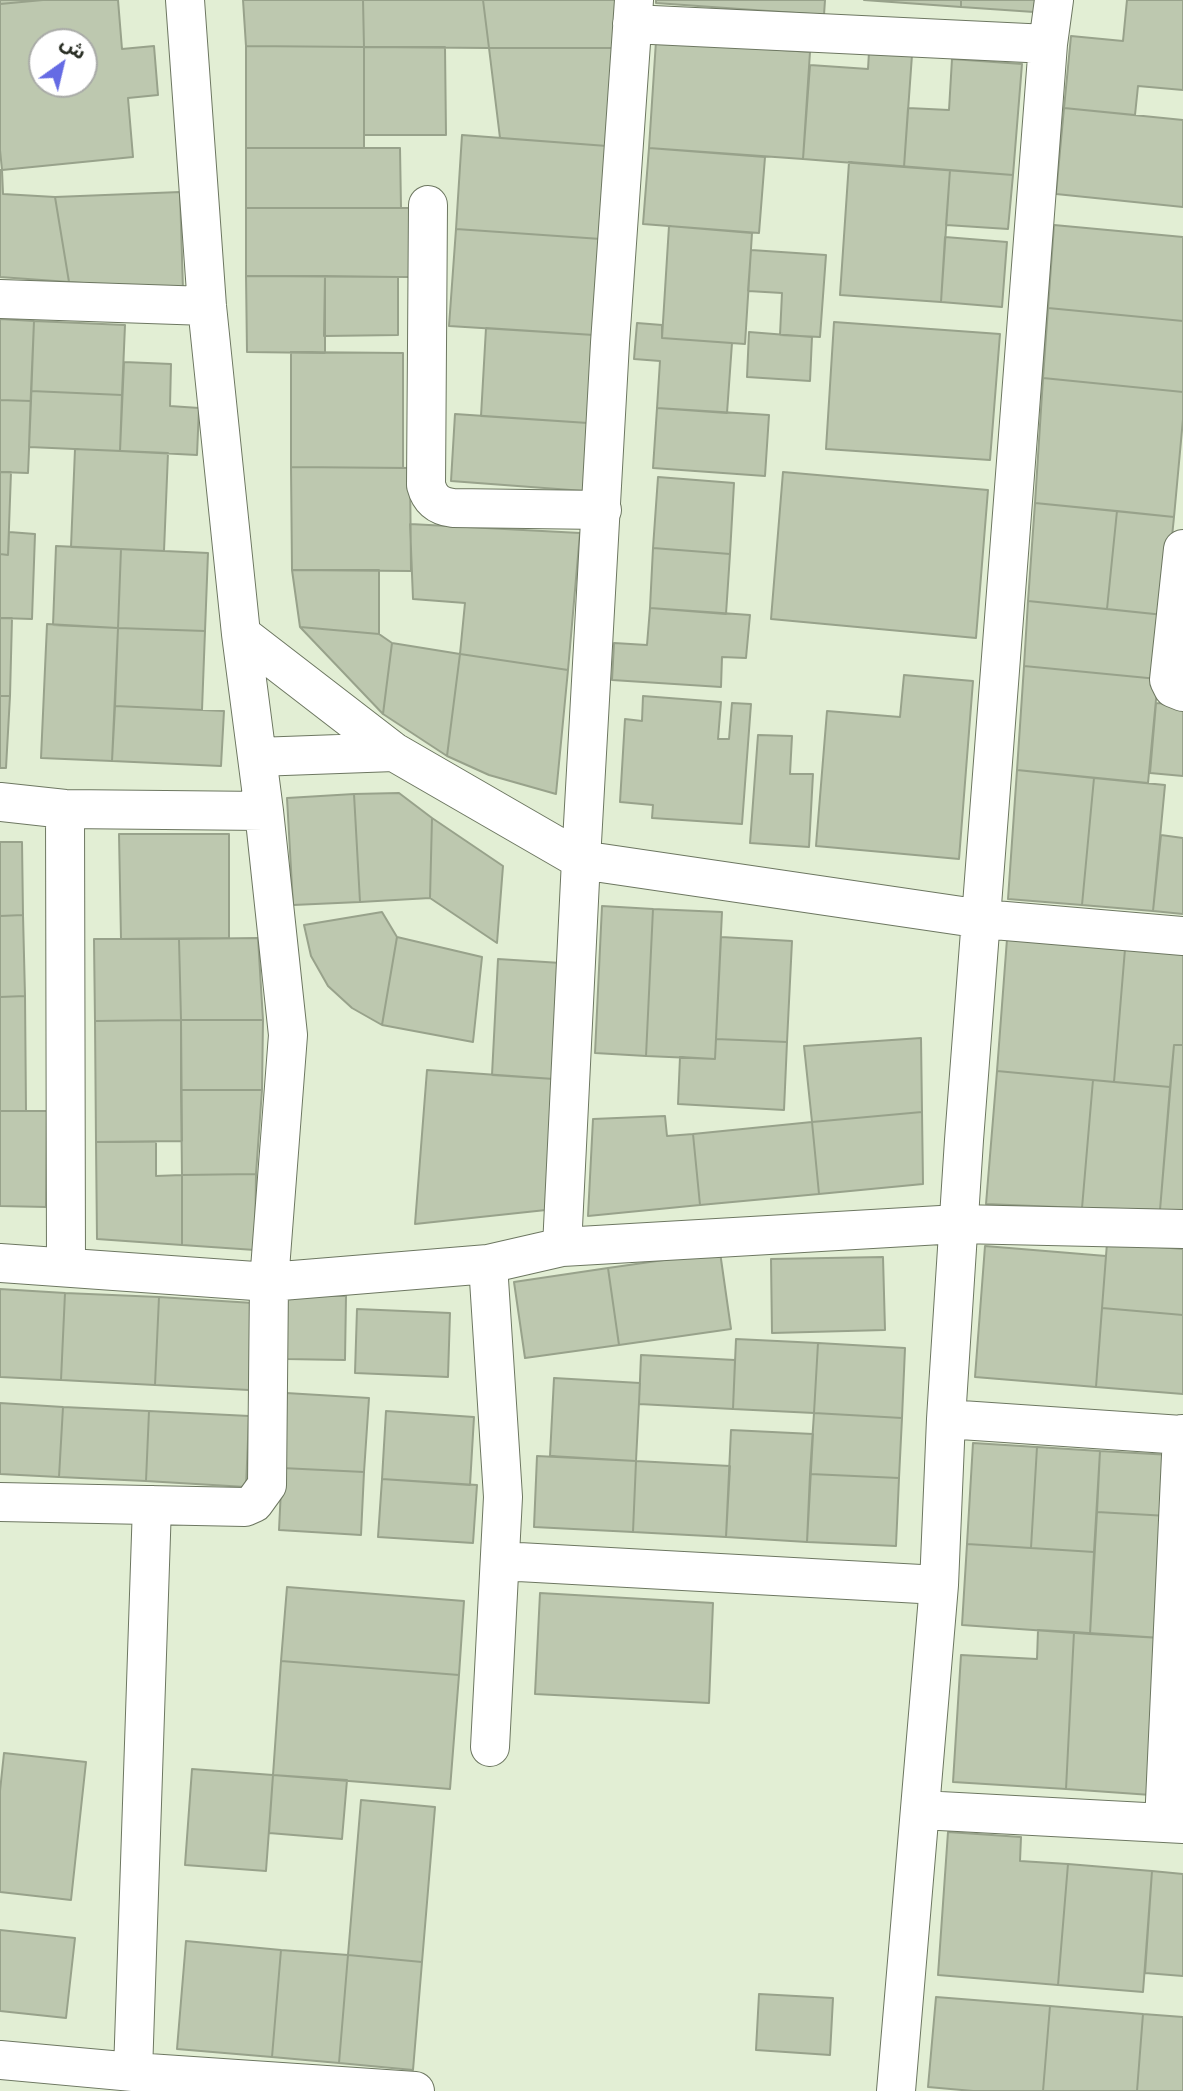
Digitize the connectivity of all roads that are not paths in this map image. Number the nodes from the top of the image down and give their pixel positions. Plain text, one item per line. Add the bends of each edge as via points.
1 (185, 0) edge
2 (1054, 0) edge
3 (633, 12) edge
4 (1048, 44) junction
5 (428, 205) dead end
6 (0, 299) edge
7 (207, 306) junction
8 (602, 510) junction
9 (1183, 549) edge
10 (241, 634) junction
11 (1183, 692) edge
12 (394, 752) junction
13 (257, 757) junction
14 (0, 802) edge
15 (65, 809) junction
16 (264, 811) junction
17 (581, 860) junction
18 (982, 919) junction
19 (1183, 936) edge
20 (958, 1224) junction
21 (1183, 1229) edge
22 (562, 1247) junction
23 (0, 1263) edge
24 (488, 1264) junction
25 (66, 1267) junction
26 (269, 1282) junction
27 (946, 1419) junction
28 (1182, 1434) edge
29 (0, 1502) edge
30 (152, 1505) junction
31 (500, 1561) junction
32 (939, 1585) junction
33 (490, 1747) dead end
34 (921, 1810) junction
35 (1173, 1823) edge
36 (0, 2060) edge
37 (133, 2072) junction
38 (415, 2091) edge
39 (896, 2091) edge

1 - 7 street
2 - 4 street
3 - 4 street
3 - 8 street
4 - 18 street
5 - 8 street via 429,493 448,508
6 - 7 street
7 - 10 street
8 - 17 street
9 - 11 street via 1169,680 1172,688
10 - 12 street
10 - 13 street
12 - 13 street
12 - 17 street
13 - 16 street
14 - 15 street
15 - 16 street
15 - 25 street
16 - 26 street via 288,1035
17 - 18 street
17 - 22 street
18 - 19 street
18 - 20 street
20 - 21 street
20 - 22 street
20 - 27 street
22 - 24 street
23 - 25 street
24 - 26 street
24 - 31 street via 503,1497
25 - 26 street
26 - 30 street via 267,1485 254,1503 245,1507
27 - 28 street
27 - 32 street
28 - 35 street
29 - 30 street
30 - 37 street
31 - 32 street
31 - 33 street
32 - 34 street
34 - 35 street
34 - 39 street
36 - 37 street
37 - 38 street

